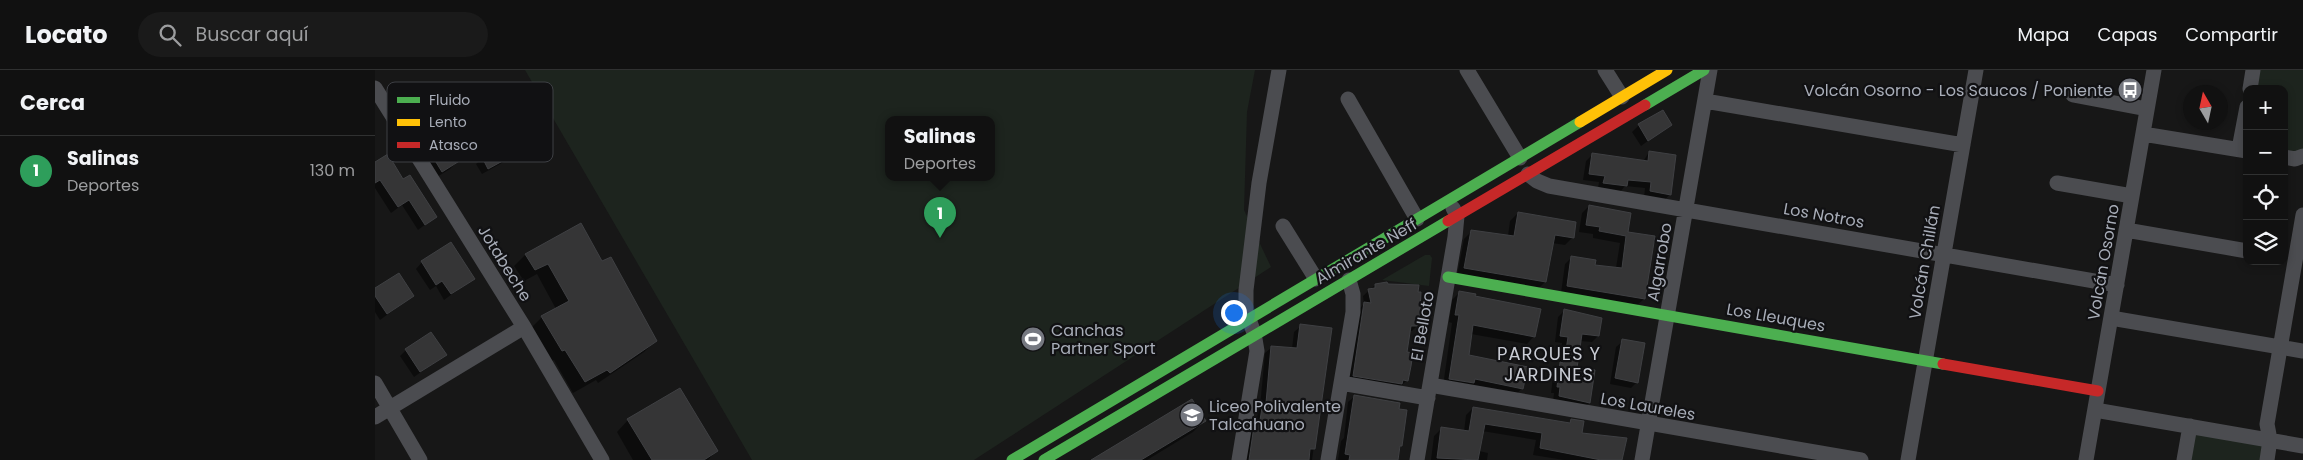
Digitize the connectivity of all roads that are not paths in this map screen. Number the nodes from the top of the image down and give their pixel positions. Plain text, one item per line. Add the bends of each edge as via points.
1 (1279, 70) edge
2 (1467, 70) edge
3 (1605, 70) edge
4 (1667, 70) edge
5 (1704, 70) edge
6 (1710, 70) edge
7 (1976, 70) edge
8 (2154, 70) edge
9 (2253, 70) edge
10 (2251, 85) edge
11 (375, 88) edge
12 (2073, 95) dead end
13 (1622, 97) junction
14 (1348, 99) dead end
15 (1705, 101) junction
16 (387, 107) edge
17 (2147, 108) junction
18 (2143, 134) junction
19 (1963, 144) junction
20 (2243, 150) edge
21 (2303, 156) edge
22 (1520, 158) junction
23 (2288, 158) edge
24 (421, 162) edge
25 (1528, 174) junction
26 (2057, 183) dead end
27 (2132, 196) junction
28 (1449, 200) junction
29 (1686, 208) junction
30 (2303, 215) edge
31 (1457, 216) junction
32 (1417, 219) junction
33 (1283, 226) dead end
34 (2126, 230) junction
35 (2243, 250) edge
36 (1944, 254) junction
37 (2294, 259) edge
38 (1448, 277) junction
39 (1316, 279) junction
40 (1349, 280) junction
41 (2117, 285) junction
42 (1667, 316) junction
43 (2111, 318) junction
44 (1252, 326) junction
45 (524, 327) junction
46 (2280, 347) junction
47 (2303, 351) edge
48 (1925, 361) junction
49 (375, 383) edge
50 (1341, 383) junction
51 (2098, 391) junction
52 (1429, 392) junction
53 (390, 408) junction
54 (2095, 410) junction
55 (375, 417) edge
56 (1648, 423) junction
57 (2190, 426) junction
58 (2270, 440) junction
59 (2303, 446) edge
60 (420, 460) edge
61 (602, 460) edge
62 (1012, 460) edge
63 (1044, 460) edge
64 (1239, 460) edge
65 (1328, 460) edge
66 (1417, 460) edge
67 (1642, 460) edge
68 (1861, 460) edge
69 (1908, 460) edge
70 (2086, 460) edge
71 (2183, 460) edge
72 (2267, 460) edge

1 - 44 street via 1252,236 1245,302
2 - 22 street
3 - 13 street
4 - 13 street, Almirante Neff
5 - 25 street, Almirante Neff
6 - 15 street, Algarrobo
7 - 19 street, Volcán Chillán
8 - 17 street, Volcán Osorno
9 - 10 street
11 - 16 street, Jotabeche
12 - 17 street
13 - 22 street, Almirante Neff
14 - 32 street
15 - 19 street
15 - 29 street, Algarrobo
17 - 18 street, Volcán Osorno
18 - 20 street
18 - 27 street, Volcán Osorno
19 - 36 street, Volcán Chillán
21 - 23 street
22 - 28 street, Almirante Neff
24 - 45 street, Jotabeche
25 - 29 street, Los Notros via 1549,186
25 - 31 street, Almirante Neff
26 - 27 street
27 - 34 street, Volcán Osorno
28 - 31 street
28 - 32 street, Almirante Neff
29 - 36 street, Los Notros
29 - 42 street, Algarrobo
30 - 37 street
31 - 38 street, El Belloto
31 - 40 street, Almirante Neff
32 - 39 street, Almirante Neff
33 - 39 street
34 - 35 street
34 - 41 street, Volcán Osorno
36 - 41 street, Los Notros
36 - 48 street, Volcán Chillán
37 - 46 street
38 - 42 street, Los Lleuques
38 - 52 street, El Belloto
39 - 44 street, Almirante Neff
40 - 44 street, Almirante Neff
40 - 50 street via 1354,303
41 - 43 street, Volcán Osorno
42 - 48 street, Los Lleuques
42 - 56 street, Algarrobo
43 - 46 street
43 - 51 street, Volcán Osorno
44 - 62 street, Almirante Neff
44 - 63 street, Almirante Neff
44 - 64 street via 1257,359
45 - 53 street
45 - 61 street, Jotabeche
46 - 47 street
46 - 58 street via 2267,424
48 - 51 street, Los Lleuques
48 - 69 street, Volcán Chillán
49 - 53 street
50 - 52 street, Los Laureles
50 - 65 street
51 - 54 street, Volcán Osorno
52 - 56 street, Los Laureles
52 - 66 street, El Belloto
53 - 55 street
53 - 60 street
54 - 57 street
54 - 70 street, Volcán Osorno
56 - 67 street, Algarrobo
56 - 68 street, Los Laureles
57 - 58 street
57 - 71 street
58 - 59 street
58 - 72 street

